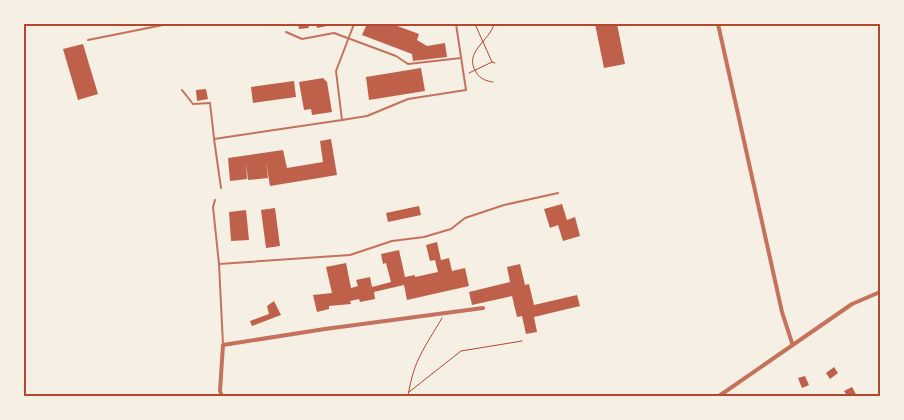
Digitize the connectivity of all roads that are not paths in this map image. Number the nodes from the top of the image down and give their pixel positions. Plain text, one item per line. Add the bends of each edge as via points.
1 (168, 24) edge
2 (354, 24) edge
3 (456, 24) edge
4 (718, 24) edge
5 (286, 32) dead end
6 (348, 38) junction
7 (88, 40) dead end
8 (461, 58) junction
9 (182, 90) dead end
10 (342, 120) junction
11 (214, 139) junction
12 (221, 188) dead end
13 (558, 193) dead end
14 (215, 200) dead end
15 (219, 264) junction
16 (880, 292) edge
17 (483, 308) dead end
18 (792, 344) junction
19 (223, 346) junction
20 (222, 396) edge
21 (719, 396) edge

1 - 7 lane
2 - 6 lane
3 - 8 lane
4 - 18 street via 782,312
5 - 6 lane via 302,39 334,33
6 - 8 lane via 396,56 408,64
6 - 10 lane via 336,71
8 - 10 lane via 466,90 408,99 367,116
9 - 11 lane via 193,104 210,102
10 - 11 lane
11 - 12 lane
13 - 15 lane via 465,218 451,229 392,241 350,255
14 - 15 lane
15 - 19 lane
16 - 18 street via 852,304
17 - 19 street
18 - 21 street
19 - 20 street

